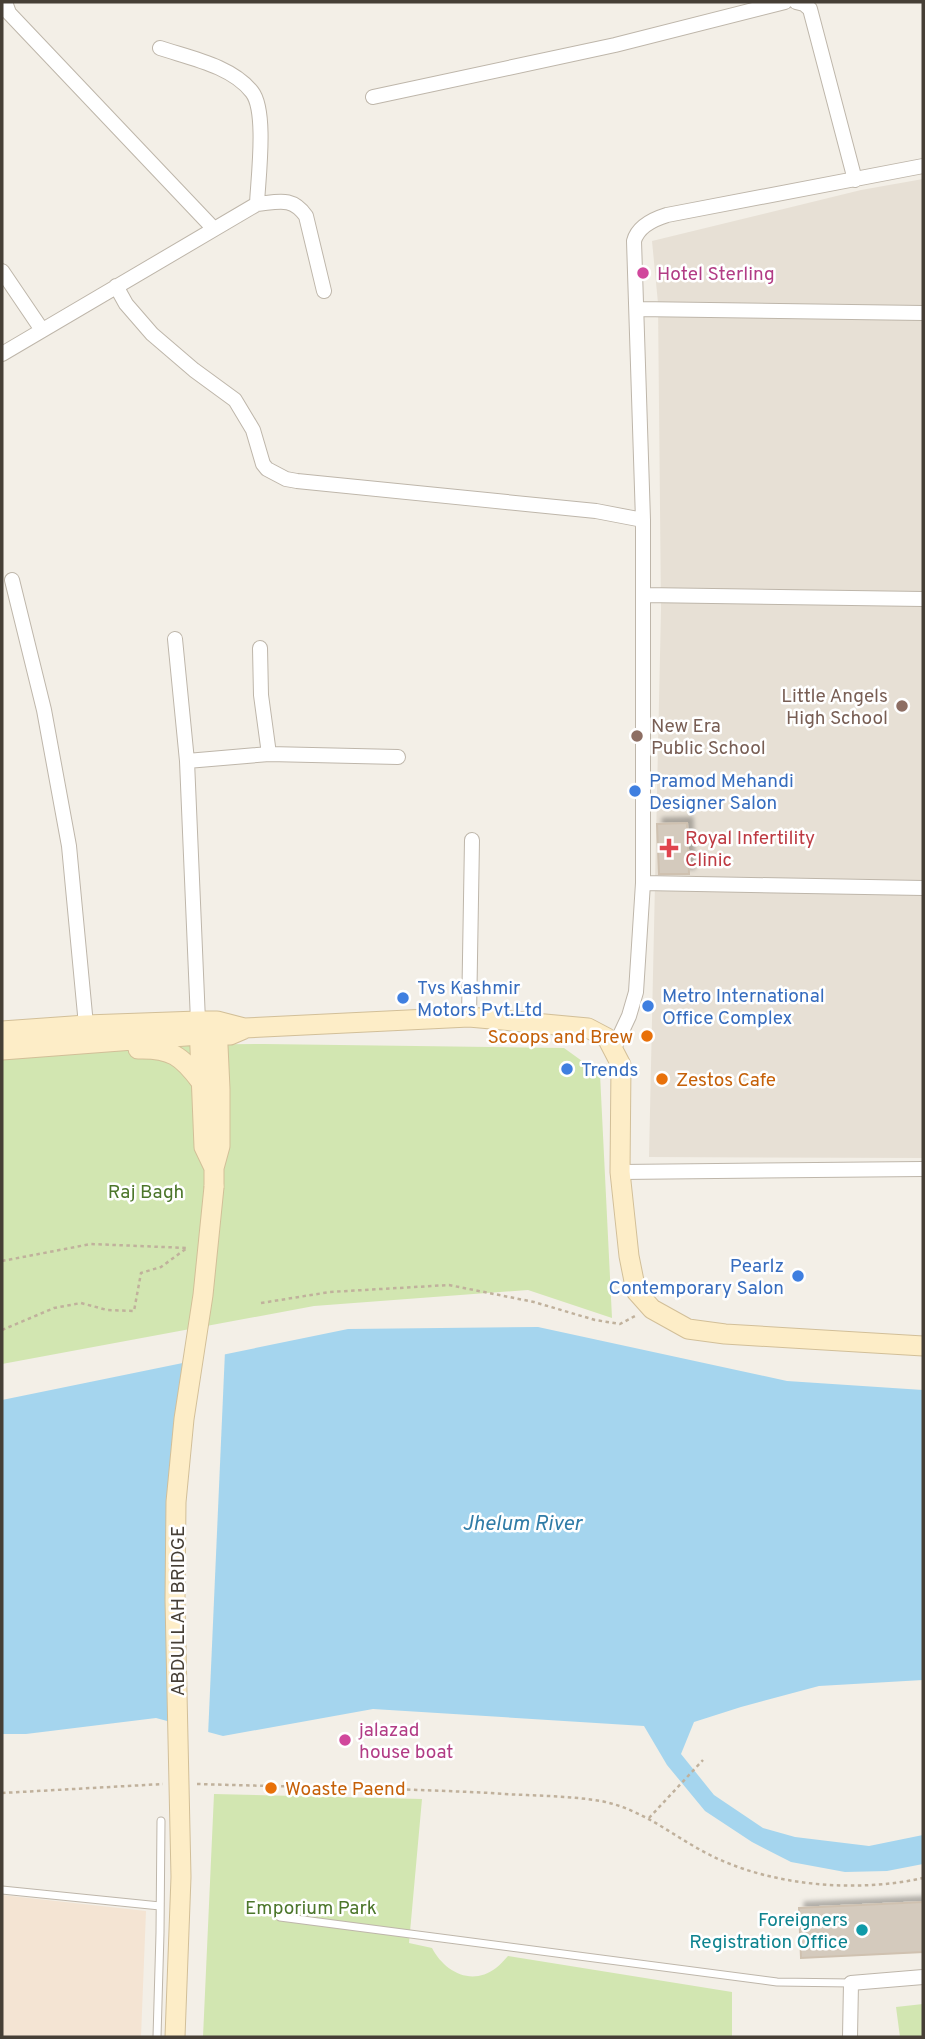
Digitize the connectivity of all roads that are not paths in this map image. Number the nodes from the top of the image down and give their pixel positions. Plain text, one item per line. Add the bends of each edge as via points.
1 (5, 2) edge
2 (785, 2) edge
3 (796, 2) edge
4 (160, 48) dead end
5 (373, 97) dead end
6 (923, 166) edge
7 (855, 180) junction
8 (257, 204) junction
9 (214, 229) junction
10 (2, 271) edge
11 (116, 286) junction
12 (324, 291) dead end
13 (637, 309) junction
14 (923, 313) edge
15 (42, 330) junction
16 (2, 354) edge
17 (643, 520) junction
18 (12, 580) dead end
19 (644, 595) junction
20 (923, 599) edge
21 (175, 639) dead end
22 (260, 648) dead end
23 (269, 754) junction
24 (398, 757) dead end
25 (187, 761) junction
26 (472, 839) dead end
27 (643, 883) junction
28 (923, 888) edge
29 (469, 1017) junction
30 (86, 1026) junction
31 (208, 1028) junction
32 (2, 1031) edge
33 (38, 1047) junction
34 (614, 1048) junction
35 (2, 1050) edge
36 (201, 1082) junction
37 (923, 1169) edge
38 (620, 1172) junction
39 (214, 1177) junction
40 (923, 1346) edge
41 (161, 1821) dead end
42 (2, 1890) edge
43 (160, 1906) junction
44 (280, 1917) dead end
45 (923, 1977) edge
46 (851, 1983) junction
47 (157, 2037) edge
48 (175, 2037) edge
49 (850, 2037) edge

1 - 9 street via 9,13
2 - 5 street via 615,45
3 - 7 street via 810,9
4 - 8 street via 233,75 254,93 260,125
6 - 7 street
7 - 13 street via 655,219 634,241
8 - 9 street
8 - 12 street via 292,202 300,208 306,216
9 - 11 street
10 - 15 street
11 - 15 street
11 - 17 street via 152,334 235,400 253,430 263,464 274,474 297,481 596,511
13 - 14 street
13 - 17 street
15 - 16 street
17 - 19 street
18 - 30 street via 44,709 69,846
19 - 20 street
19 - 27 street
21 - 25 street
22 - 23 street
23 - 24 street
23 - 25 street
25 - 31 street
26 - 29 street
27 - 28 street
27 - 34 street via 636,992
29 - 31 main road via 244,1028 230,1035
29 - 34 main road via 588,1028 607,1038
30 - 31 main road
30 - 32 main road
31 - 33 main road
31 - 36 main road
31 - 39 main road, ABDULLAH BRIDGE via 220,1089 220,1146
33 - 35 main road
33 - 36 main road via 162,1051 180,1057
34 - 38 main road via 621,1065
36 - 39 main road via 204,1147
37 - 38 street
38 - 40 main road via 636,1291 652,1309 688,1329
39 - 48 main road, ABDULLAH BRIDGE, bridge via 176,1502 181,1877
41 - 43 lane
42 - 43 lane
43 - 47 lane
44 - 46 lane via 777,1982
45 - 46 street
46 - 49 street

